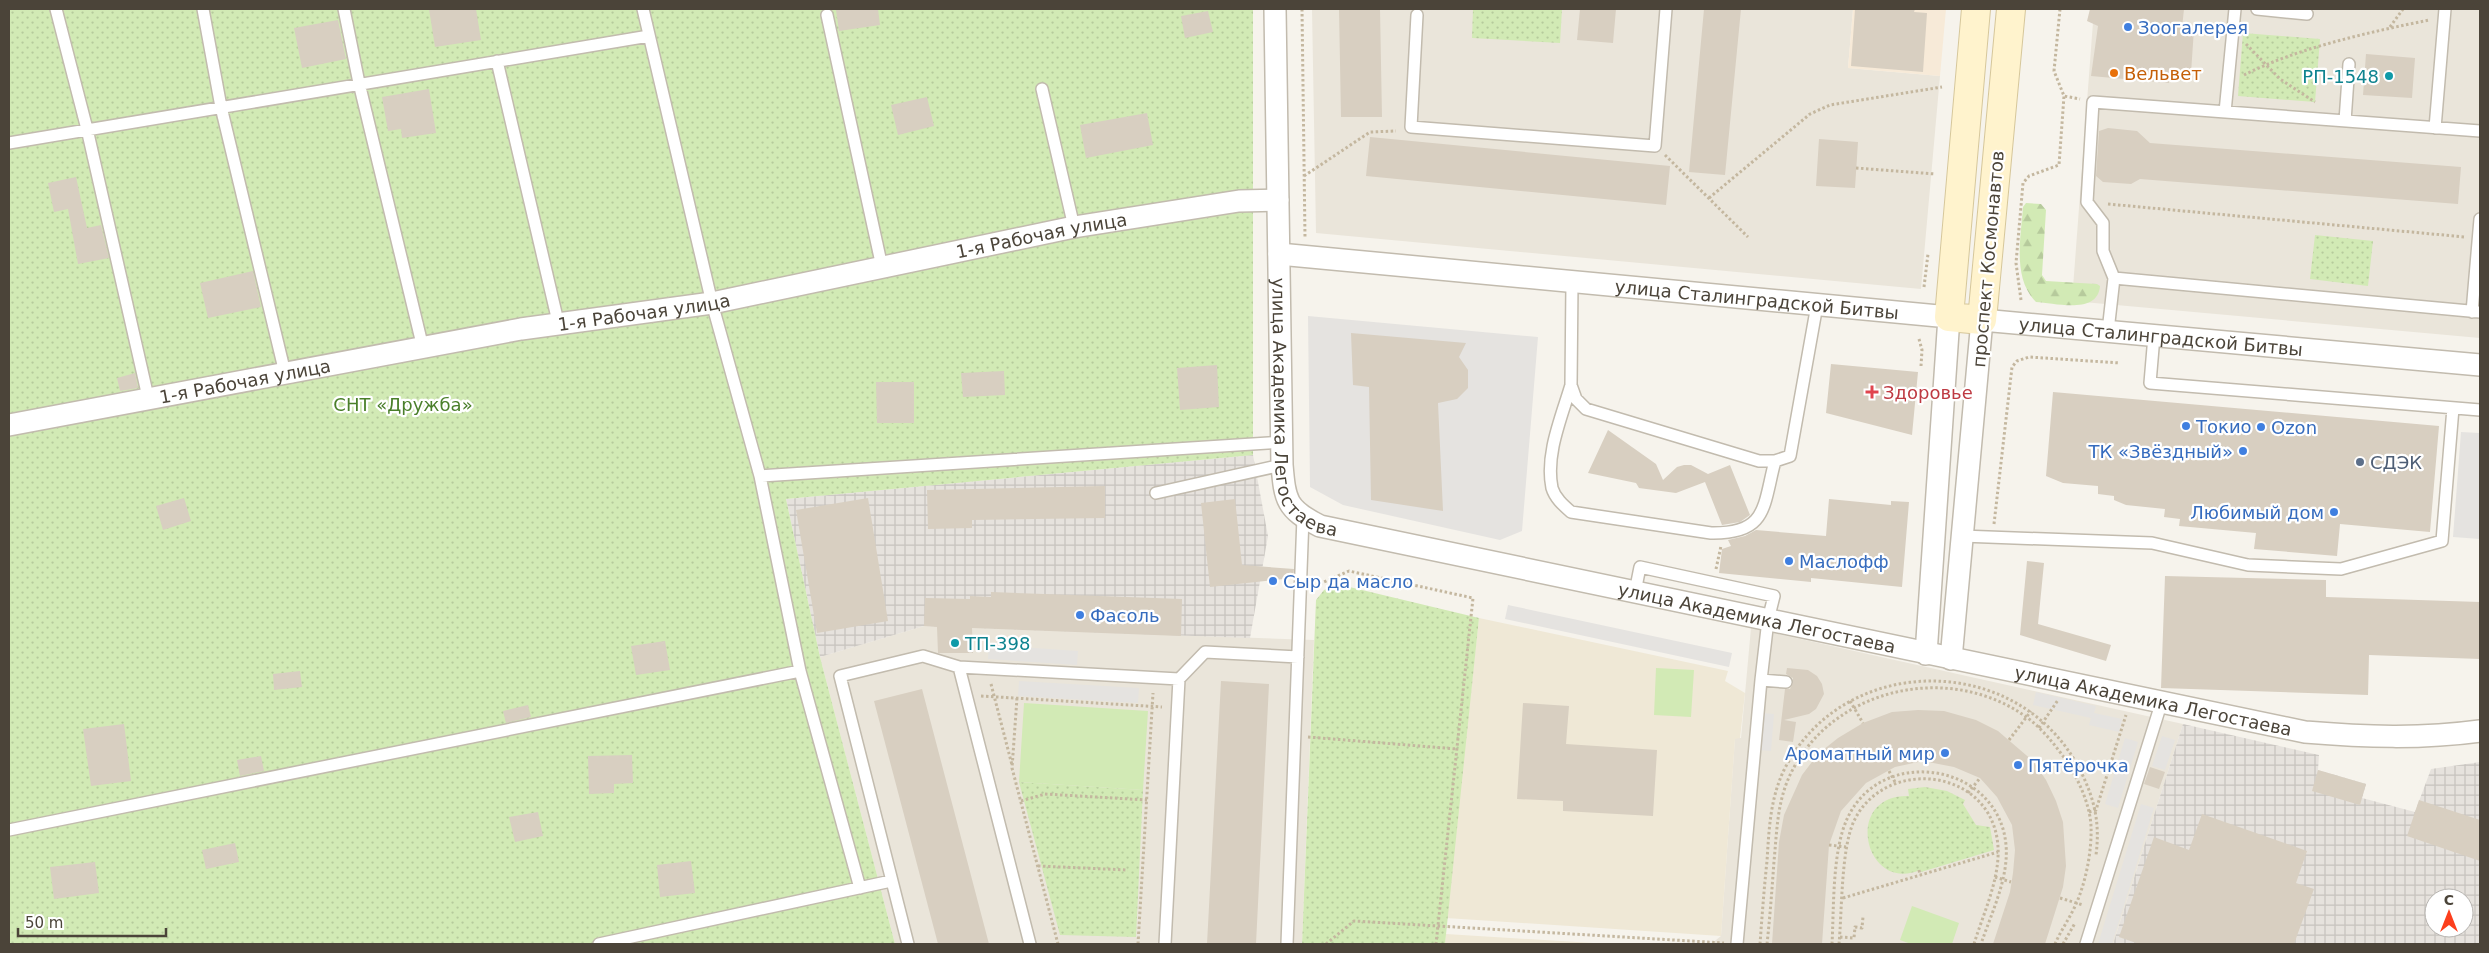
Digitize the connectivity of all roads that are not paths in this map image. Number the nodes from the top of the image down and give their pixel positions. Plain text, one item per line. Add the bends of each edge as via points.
1 (56, 9) edge
2 (203, 9) edge
3 (344, 9) edge
4 (643, 9) edge
5 (1275, 9) edge
6 (1666, 9) edge
7 (1976, 9) edge
8 (2011, 9) edge
9 (2235, 9) edge
10 (2257, 9) edge
11 (2444, 13) edge
12 (2307, 14) dead end
13 (827, 15) dead end
14 (1417, 15) dead end
15 (649, 36) junction
16 (497, 61) junction
17 (2349, 64) dead end
18 (359, 83) junction
19 (1042, 89) dead end
20 (221, 107) junction
21 (2225, 112) junction
22 (2345, 121) junction
23 (2435, 128) junction
24 (87, 129) junction
25 (2480, 131) edge
26 (9, 143) edge
27 (1278, 200) junction
28 (2480, 220) edge
29 (1074, 227) junction
30 (1279, 254) junction
31 (882, 267) junction
32 (2114, 278) junction
33 (1572, 283) junction
34 (712, 303) junction
35 (1818, 305) junction
36 (2476, 312) edge
37 (1949, 317) junction
38 (1982, 320) junction
39 (559, 326) junction
40 (2108, 331) junction
41 (2154, 336) junction
42 (423, 348) junction
43 (2480, 365) edge
44 (285, 373) junction
45 (1571, 385) junction
46 (148, 397) junction
47 (2453, 408) junction
48 (2480, 410) edge
49 (10, 420) edge
50 (1282, 442) junction
51 (1775, 461) junction
52 (1282, 465) junction
53 (760, 476) junction
54 (1156, 493) dead end
55 (1303, 518) junction
56 (1962, 536) junction
57 (1635, 592) junction
58 (1768, 620) junction
59 (1926, 654) junction
60 (1298, 657) junction
61 (1951, 659) junction
62 (958, 667) junction
63 (800, 671) junction
64 (1179, 679) junction
65 (1761, 680) junction
66 (1786, 682) dead end
67 (2161, 704) junction
68 (2480, 731) edge
69 (9, 830) edge
70 (890, 881) junction
71 (860, 888) junction
72 (599, 944) edge
73 (908, 944) edge
74 (1030, 944) edge
75 (1165, 944) edge
76 (1287, 944) edge
77 (1738, 944) edge
78 (2086, 944) edge

1 - 24 lane
2 - 20 lane
3 - 18 lane
4 - 15 lane
5 - 27 street
6 - 14 lane via 1655,146 1411,127
7 - 37 street, проспект Космонавтов
8 - 38 street, проспект Космонавтов
9 - 21 lane
10 - 12 lane
11 - 23 lane
13 - 31 lane
15 - 16 lane
15 - 34 lane
16 - 18 lane
16 - 39 lane
17 - 22 lane
18 - 20 lane
18 - 42 lane
19 - 29 lane
20 - 24 lane
20 - 44 lane
21 - 22 lane
21 - 32 lane via 2093,102 2087,202 2103,223 2103,251
22 - 23 lane
23 - 25 lane
24 - 26 lane
24 - 46 lane
27 - 29 street, 1-я Рабочая улица via 1239,201
27 - 30 street
28 - 36 lane
29 - 31 street, 1-я Рабочая улица
30 - 33 street, улица Сталинградской Битвы
30 - 50 street, улица Академика Легостаева
31 - 34 street, 1-я Рабочая улица
32 - 36 lane
32 - 40 lane
33 - 35 street, улица Сталинградской Битвы
33 - 45 lane
34 - 39 street, 1-я Рабочая улица
34 - 53 lane
35 - 37 street, улица Сталинградской Битвы
35 - 51 lane via 1790,456
37 - 38 street, улица Сталинградской Битвы
37 - 59 street, проспект Космонавтов
38 - 40 street, улица Сталинградской Битвы
38 - 56 street, проспект Космонавтов
39 - 42 street, 1-я Рабочая улица via 522,329
40 - 41 street, улица Сталинградской Битвы
41 - 43 street, улица Сталинградской Битвы
41 - 47 lane via 2150,383
42 - 44 street, 1-я Рабочая улица
44 - 46 street, 1-я Рабочая улица
45 - 51 lane via 1576,399 1586,409 1759,461
45 - 51 lane via 1557,431 1552,463 1552,488 1571,512 1724,533 1748,528 1760,518
46 - 49 street, 1-я Рабочая улица
47 - 48 lane
47 - 56 lane via 2442,541 2341,569 2248,565 2152,543
50 - 52 street, улица Академика Легостаева
50 - 53 lane
52 - 54 lane
52 - 55 street, улица Академика Легостаева via 1284,488 1290,505
53 - 63 lane
55 - 57 street, улица Академика Легостаева via 1320,526
55 - 60 lane
56 - 61 street, проспект Космонавтов
57 - 58 street, улица Академика Легостаева
57 - 58 lane via 1640,567 1774,596
58 - 59 street, улица Академика Легостаева
58 - 65 lane
59 - 61 street, улица Академика Легостаева
60 - 64 lane via 1205,652
60 - 76 lane
61 - 67 street, улица Академика Легостаева
62 - 64 lane
62 - 70 lane via 923,656 840,676
62 - 74 lane
63 - 69 lane
63 - 71 lane
64 - 75 lane
65 - 66 lane
65 - 77 lane
67 - 68 street, улица Академика Легостаева via 2305,732 2372,738 2438,737
67 - 78 lane
70 - 71 lane
70 - 73 lane
71 - 72 lane

